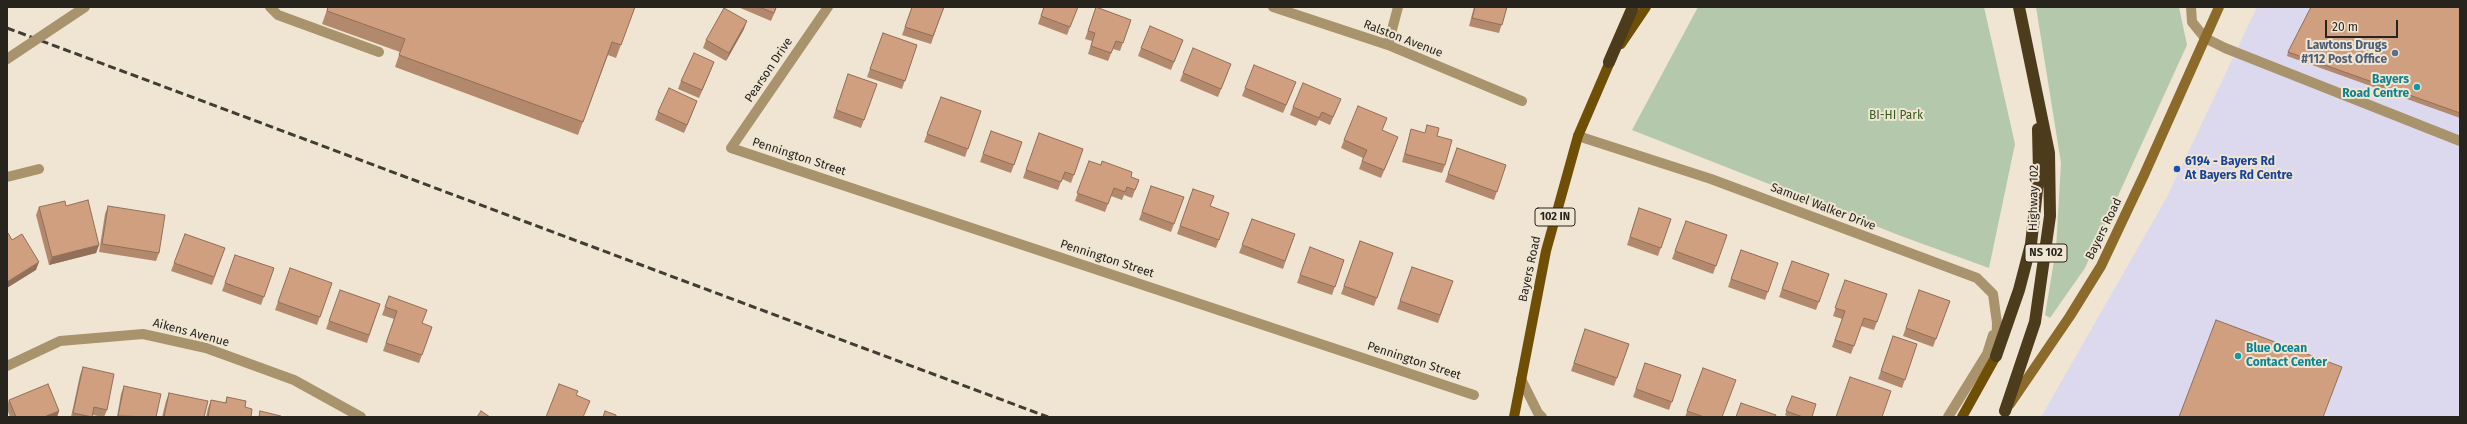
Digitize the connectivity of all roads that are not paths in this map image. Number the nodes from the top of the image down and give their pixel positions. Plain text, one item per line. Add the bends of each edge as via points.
1 (85, 7) edge
2 (270, 7) edge
3 (828, 7) edge
4 (1273, 7) edge
5 (1398, 7) edge
6 (1633, 7) edge
7 (1646, 7) edge
8 (2019, 7) edge
9 (2191, 7) edge
10 (2219, 7) edge
11 (2205, 38) junction
12 (1388, 45) junction
13 (379, 52) dead end
14 (7, 59) edge
15 (1609, 62) junction
16 (2037, 90) junction
17 (1522, 101) dead end
18 (1578, 136) junction
19 (2460, 142) edge
20 (731, 148) joint
21 (39, 169) dead end
22 (7, 176) edge
23 (1997, 323) junction
24 (1996, 356) junction
25 (7, 366) edge
26 (1521, 378) junction
27 (1474, 395) dead end
28 (2003, 414) edge
29 (361, 417) edge
30 (1514, 417) edge
31 (1542, 417) edge
32 (1948, 417) edge
33 (1962, 417) edge

1 - 14 street, bridge
2 - 13 street via 278,15
3 - 20 street, Pearson Drive
4 - 12 street, Ralston Avenue
5 - 12 street
6 - 15 highway
7 - 15 main road, Bayers Road
8 - 16 highway, Highway 102 / NS 102
9 - 11 street via 2192,22
10 - 11 main road, Bayers Road
11 - 19 street
11 - 28 main road, Bayers Road via 2101,266
12 - 17 street, Ralston Avenue
15 - 18 main road, Bayers Road / 102 IN
16 - 24 highway, NS 102 via 2039,172 2031,244 2019,290
16 - 28 highway, Highway 102 / NS 102 via 2049,153 2050,216 2035,322
18 - 23 street, Samuel Walker Drive via 1711,179 1976,278 1993,294
18 - 26 main road, Bayers Road / 102 IN via 1546,251
20 - 27 street, Pennington Street
21 - 22 street
23 - 24 street, Samuel Walker Drive
23 - 32 street via 1987,354
24 - 33 main road, NS 102
25 - 29 street, Aikens Avenue via 60,341 143,334 206,348 294,380
26 - 30 main road, Bayers Road / 102 IN
26 - 31 street

